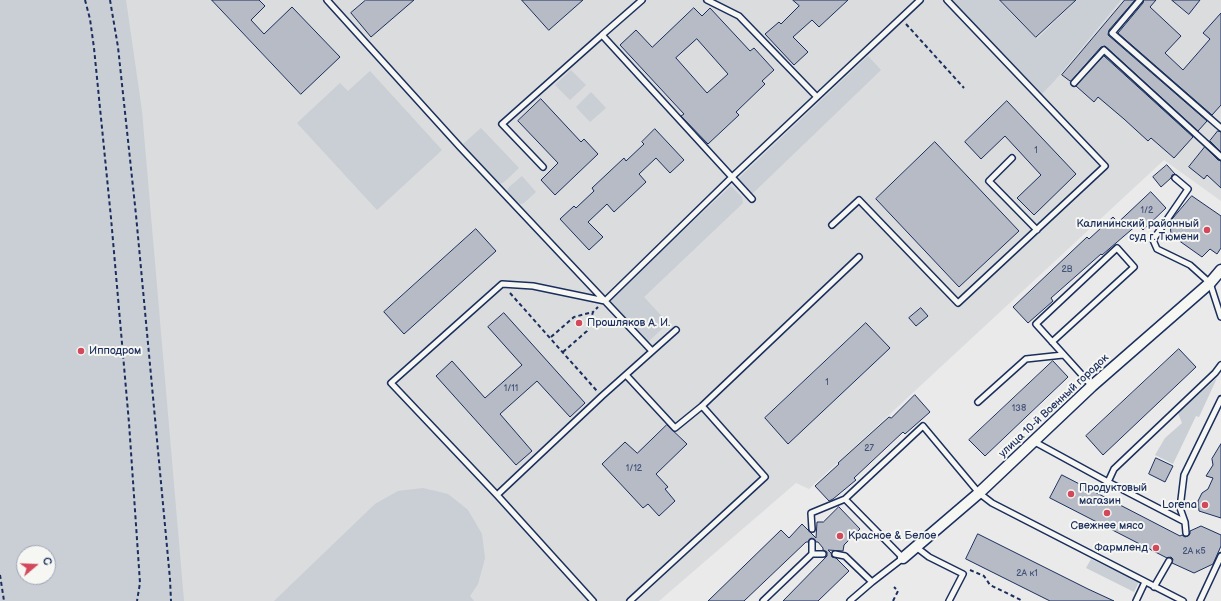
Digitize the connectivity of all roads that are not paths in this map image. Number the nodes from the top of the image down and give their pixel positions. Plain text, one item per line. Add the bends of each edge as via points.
1 (327, 0) edge
2 (642, 0) edge
3 (706, 0) edge
4 (920, 0) edge
5 (947, 0) edge
6 (1140, 0) edge
7 (602, 35) junction
8 (1074, 83) dead end
9 (817, 97) junction
10 (1221, 128) edge
11 (1221, 157) edge
12 (1012, 158) dead end
13 (543, 167) dead end
14 (732, 177) junction
15 (1175, 178) dead end
16 (752, 199) dead end
17 (832, 225) dead end
18 (1037, 230) junction
19 (859, 257) dead end
20 (1221, 270) edge
21 (1210, 283) junction
22 (605, 301) junction
23 (1221, 317) edge
24 (676, 330) dead end
25 (1052, 342) junction
26 (652, 351) junction
27 (1063, 355) junction
28 (1221, 365) edge
29 (626, 375) junction
30 (1092, 386) junction
31 (1221, 399) edge
32 (978, 402) dead end
33 (702, 406) junction
34 (1033, 442) junction
35 (1108, 482) junction
36 (979, 493) junction
37 (497, 495) junction
38 (845, 499) junction
39 (1185, 522) junction
40 (812, 529) dead end
41 (1186, 533) dead end
42 (812, 542) dead end
43 (916, 546) junction
44 (812, 554) junction
45 (824, 554) dead end
46 (835, 554) dead end
47 (1221, 556) edge
48 (903, 558) junction
49 (1168, 561) dead end
50 (872, 582) junction
51 (1145, 582) junction
52 (1154, 587) junction
53 (593, 601) edge
54 (630, 601) edge
55 (763, 601) edge
56 (850, 601) edge
57 (949, 601) edge
58 (1136, 601) edge
59 (1183, 601) edge
60 (1200, 601) edge

1 - 22 lane via 460,147
2 - 7 lane
3 - 9 lane via 738,16
4 - 9 lane
5 - 18 lane via 1105,166
6 - 10 lane via 1112,33
7 - 13 lane via 502,124
7 - 14 lane
8 - 11 lane via 1104,50
9 - 14 lane
12 - 18 lane via 989,181
14 - 16 lane
14 - 22 lane
15 - 21 lane via 1188,189 1153,240 1157,249 1190,265
17 - 18 lane via 859,200 958,303
19 - 33 lane
20 - 21 street, улица 10-й Военный городок
21 - 23 lane
21 - 30 street, улица 10-й Военный городок
22 - 26 lane
22 - 37 lane via 533,286 502,284 391,382
24 - 26 lane
25 - 25 lane via 1036,324 1117,248 1134,267
25 - 27 lane
26 - 29 lane
27 - 30 lane
27 - 32 lane via 1026,359
28 - 35 lane via 1114,469
29 - 33 lane via 675,428
29 - 37 lane
30 - 34 street, улица 10-й Военный городок
31 - 39 lane via 1184,475 1180,508
33 - 54 lane via 765,477
34 - 35 lane
34 - 36 street, улица 10-й Военный городок
35 - 39 lane
36 - 38 lane via 923,426
36 - 43 street, улица 10-й Военный городок
36 - 51 lane via 992,503
37 - 53 lane
38 - 40 lane via 811,513
38 - 48 lane
39 - 41 lane
42 - 44 lane
43 - 48 street, улица 10-й Военный городок
43 - 57 lane via 929,557 963,574
44 - 45 lane
44 - 55 lane
46 - 50 lane via 845,556
47 - 60 lane
48 - 50 lane
49 - 52 lane
50 - 56 lane
51 - 52 lane
51 - 58 lane
52 - 59 lane

